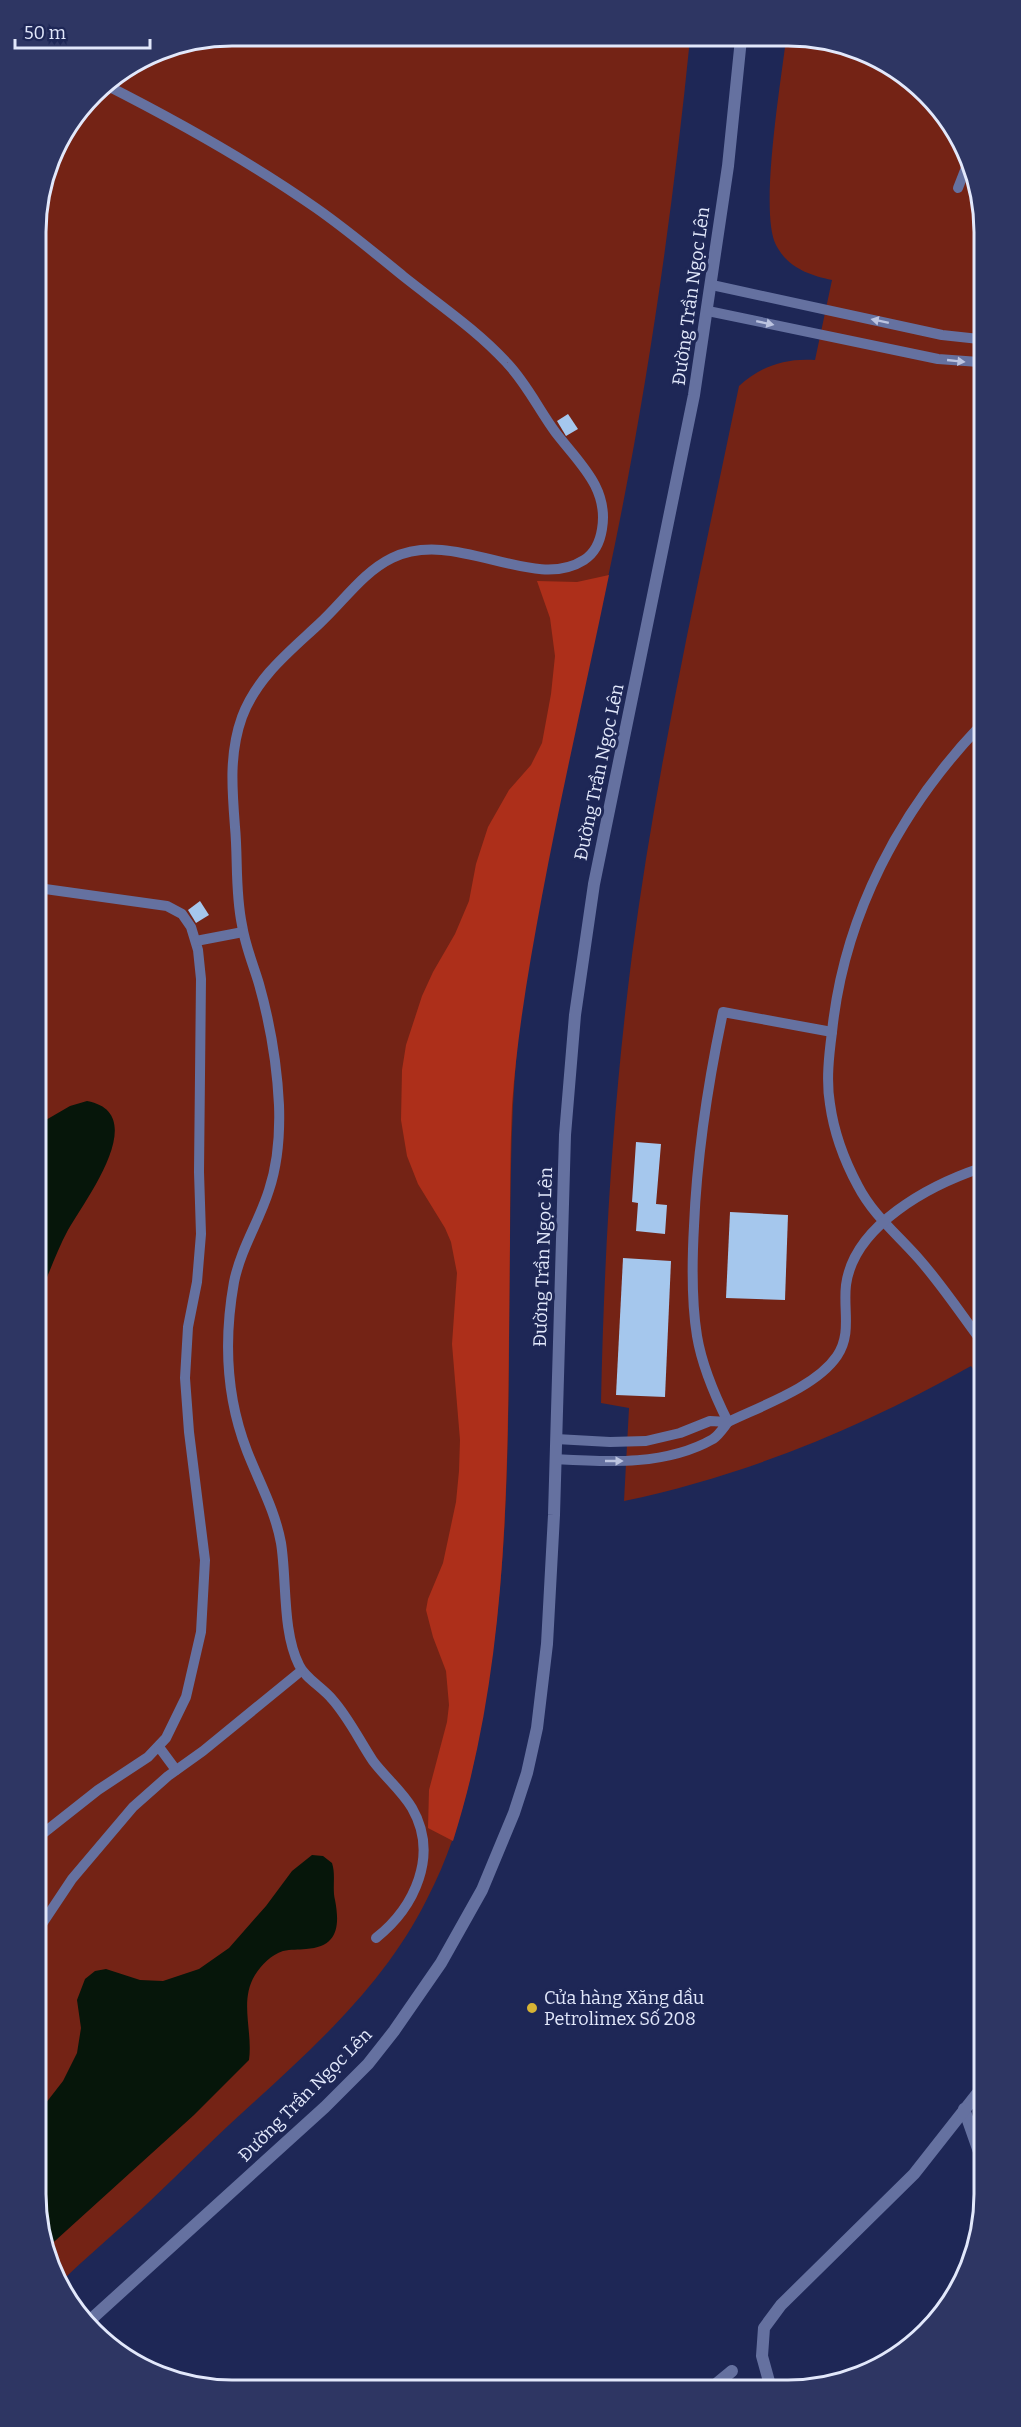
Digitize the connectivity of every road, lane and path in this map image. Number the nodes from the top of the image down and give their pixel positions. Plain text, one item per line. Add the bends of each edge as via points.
1 (740, 47) edge
2 (114, 89) edge
3 (964, 173) edge
4 (958, 188) dead end
5 (712, 285) junction
6 (708, 311) junction
7 (974, 338) edge
8 (974, 362) edge
9 (974, 733) edge
10 (47, 889) edge
11 (243, 932) junction
12 (196, 941) junction
13 (832, 1032) junction
14 (974, 1171) edge
15 (883, 1223) junction
16 (974, 1331) edge
17 (728, 1422) junction
18 (556, 1439) junction
19 (555, 1459) junction
20 (301, 1671) junction
21 (159, 1747) junction
22 (176, 1770) junction
23 (47, 1830) edge
24 (47, 1916) edge
25 (376, 1938) dead end
26 (974, 2097) edge
27 (964, 2109) junction
28 (974, 2138) edge
29 (93, 2317) edge
30 (732, 2371) dead end
31 (721, 2380) edge
32 (769, 2380) edge

1 - 5 street, Đường Trần Ngọc Lên
2 - 11 lane via 283,185 479,336 524,382 555,433 585,467 601,502 602,525 597,546 584,560 563,568 529,568 486,557 426,549 399,554 357,585 265,676 245,709 232,759 238,903
3 - 4 lane
5 - 6 street, Đường Trần Ngọc Lên
7 -> 5 lane via 942,335
6 -> 8 lane via 938,358
6 - 18 street, Đường Trần Ngọc Lên via 680,470 594,884 579,979 565,1135
9 - 13 lane via 916,804 880,865 846,955
10 - 12 lane via 167,906 187,920
11 - 12 lane
11 - 20 lane via 270,1032 279,1129 270,1187 245,1242 235,1278 229,1325 229,1373 239,1429 278,1528 291,1640
12 - 21 lane via 201,1004 201,1234 185,1377 206,1586 192,1677 177,1718
13 - 15 lane via 829,1101 834,1123 858,1186
13 - 17 lane via 723,1012 699,1155 693,1286 704,1363
14 - 15 lane via 912,1201
15 - 16 lane via 931,1272
15 - 17 lane via 865,1240 852,1261 846,1285 845,1335 832,1363 809,1381
17 - 18 lane via 710,1421 646,1441
19 -> 17 lane via 626,1461 673,1454 715,1438
18 - 19 street, Đường Trần Ngọc Lên
19 - 29 street, Đường Trần Ngọc Lên via 547,1644 528,1773 486,1880 462,1927 419,1998 368,2064
20 - 22 lane
20 - 25 lane via 336,1704 379,1769 411,1807 422,1834 423,1863 416,1890 402,1912
21 - 22 lane
21 - 23 lane
22 - 24 lane via 133,1807 65,1887
26 - 27 street
27 - 28 street
27 - 32 street via 914,2174 781,2305 764,2328 762,2356
30 - 31 street

